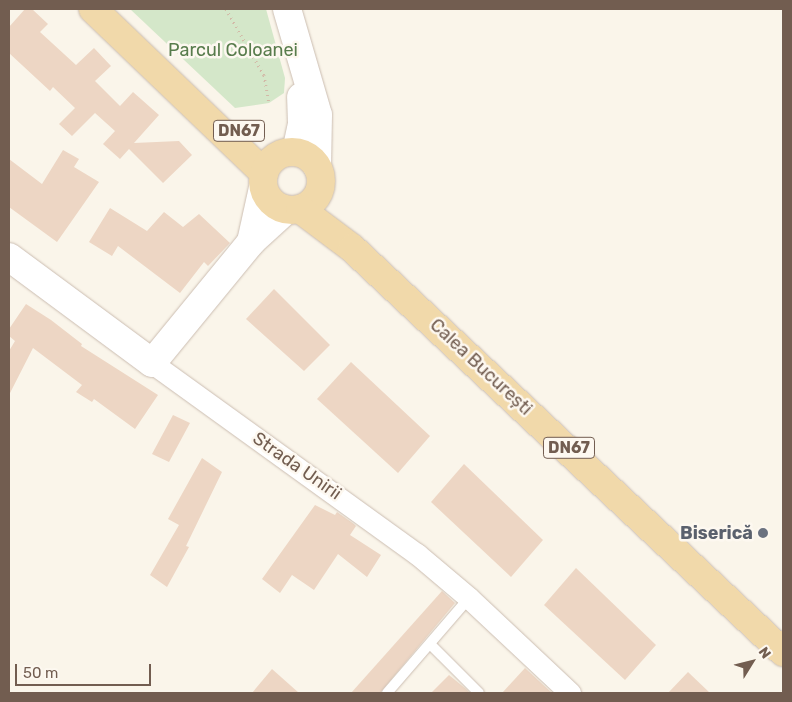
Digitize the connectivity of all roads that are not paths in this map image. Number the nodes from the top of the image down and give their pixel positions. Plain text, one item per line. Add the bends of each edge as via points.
1 (93, 9) edge
2 (287, 9) edge
3 (290, 170) junction
4 (293, 210) junction
5 (251, 242) junction
6 (352, 248) junction
7 (9, 257) edge
8 (152, 363) junction
9 (469, 598) junction
10 (430, 644) junction
11 (783, 652) edge
12 (387, 693) edge
13 (479, 693) edge
14 (570, 693) edge

1 - 3 main road, Calea București / DN67 via 199,108
2 - 3 main road via 318,115
3 - 4 main road via 310,205
3 - 4 main road, Calea București / DN67 via 272,202
3 - 5 main road
3 - 6 main road, Calea București / DN67
4 - 5 main road
4 - 6 main road, Calea București / DN67
5 - 8 main road
6 - 11 main road, Calea București / DN67
7 - 8 main road, Strada Unirii
8 - 9 street, Strada Unirii via 368,516
9 - 10 lane
9 - 14 street, Strada Unirii
10 - 12 lane
10 - 13 lane

